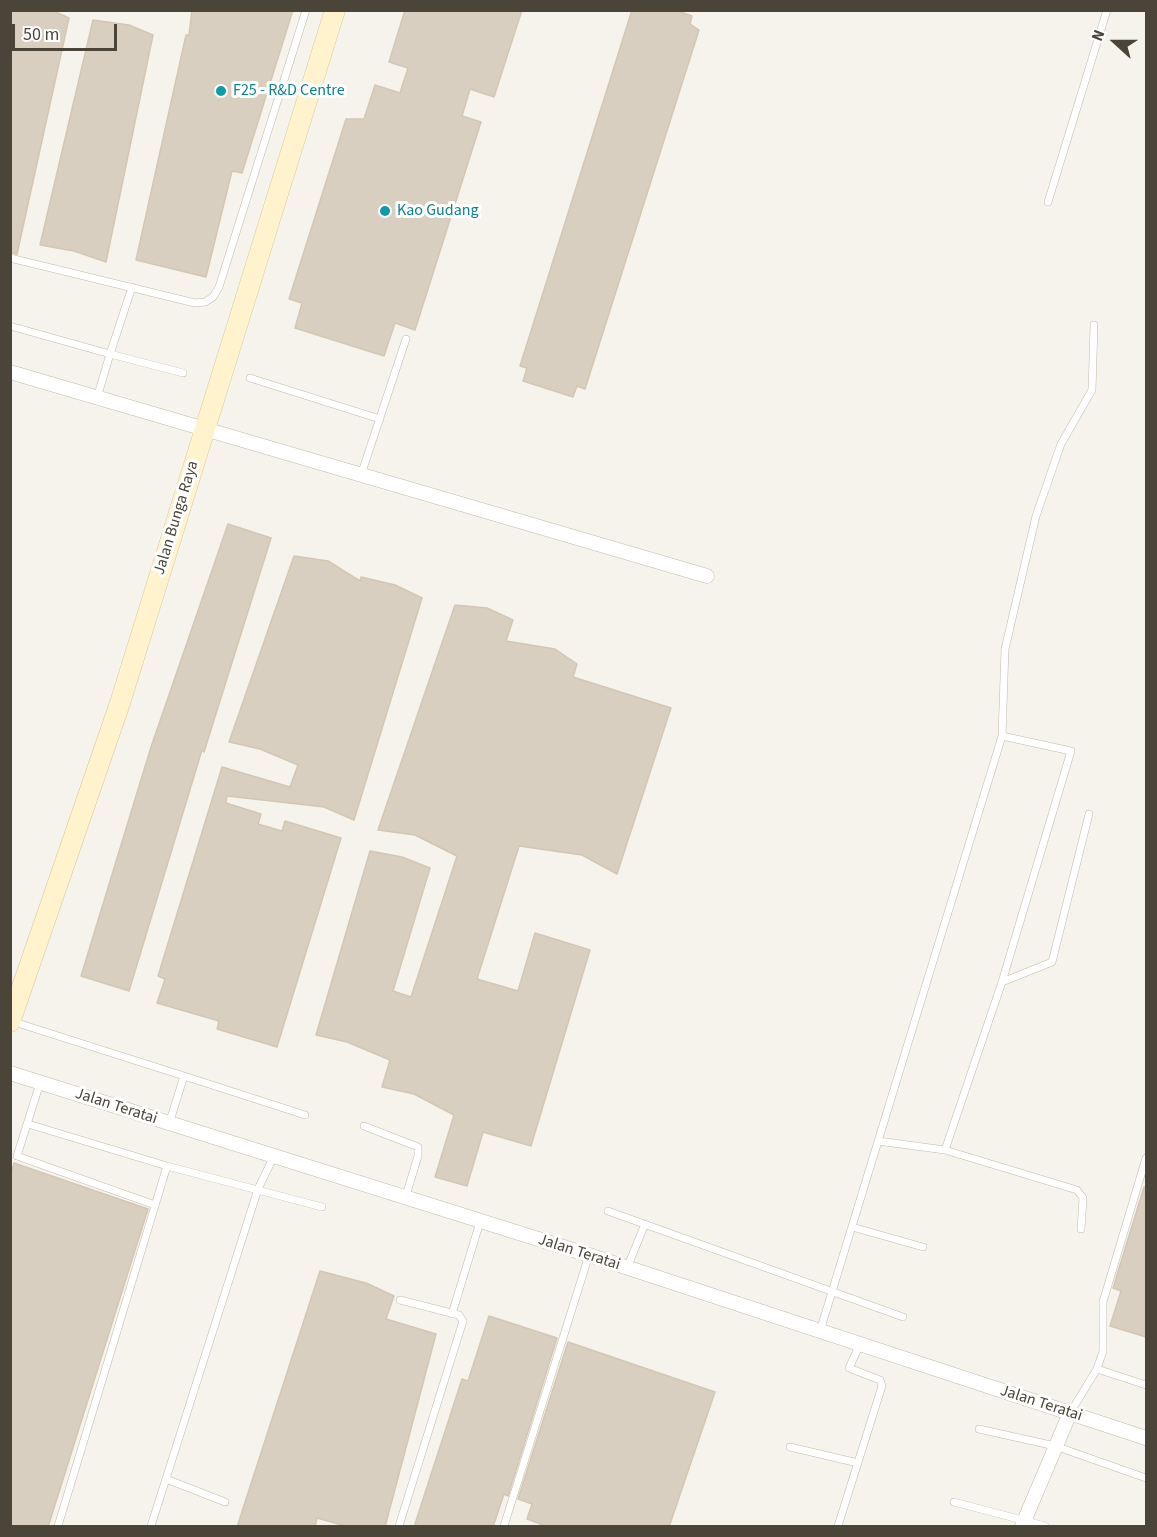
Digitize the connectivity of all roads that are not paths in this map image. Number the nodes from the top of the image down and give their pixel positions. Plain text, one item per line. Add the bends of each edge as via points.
1 (306, 10) edge
2 (335, 10) edge
3 (1107, 10) edge
4 (1048, 202) dead end
5 (10, 258) edge
6 (132, 287) junction
7 (1094, 325) dead end
8 (10, 326) edge
9 (406, 339) dead end
10 (110, 354) junction
11 (10, 372) edge
12 (183, 373) dead end
13 (250, 378) dead end
14 (97, 398) junction
15 (380, 419) junction
16 (204, 429) junction
17 (361, 475) junction
18 (707, 576) dead end
19 (1002, 736) junction
20 (1089, 814) dead end
21 (1002, 982) junction
22 (11, 1022) edge
23 (10, 1073) edge
24 (184, 1076) junction
25 (40, 1083) junction
26 (305, 1115) dead end
27 (28, 1124) junction
28 (169, 1124) junction
29 (364, 1126) dead end
30 (878, 1141) junction
31 (945, 1150) junction
32 (14, 1158) edge
33 (273, 1158) junction
34 (1146, 1158) edge
35 (167, 1166) junction
36 (258, 1189) junction
37 (405, 1199) junction
38 (155, 1205) junction
39 (322, 1207) dead end
40 (608, 1212) dead end
41 (480, 1222) junction
42 (645, 1224) junction
43 (852, 1227) junction
44 (1082, 1229) dead end
45 (923, 1247) dead end
46 (589, 1256) junction
47 (627, 1268) junction
48 (832, 1291) junction
49 (400, 1300) dead end
50 (452, 1314) junction
51 (903, 1317) dead end
52 (820, 1331) junction
53 (860, 1344) junction
54 (1097, 1369) junction
55 (1146, 1385) edge
56 (1070, 1413) junction
57 (979, 1429) dead end
58 (1146, 1438) edge
59 (1055, 1446) junction
60 (790, 1447) dead end
61 (858, 1463) junction
62 (1146, 1478) edge
63 (166, 1479) junction
64 (225, 1502) dead end
65 (954, 1502) dead end
66 (1023, 1523) edge
67 (58, 1527) edge
68 (151, 1527) edge
69 (399, 1527) edge
70 (504, 1527) edge
71 (838, 1527) edge
72 (1045, 1527) edge

1 - 6 lane via 219,287 205,302 195,303
2 - 16 street, Jalan Bunga Raya
3 - 4 lane
5 - 6 lane
6 - 10 lane
7 - 19 lane via 1092,390 1061,444 1036,516 1005,649
8 - 10 lane
9 - 15 lane
10 - 12 lane
10 - 14 lane
11 - 14 street
13 - 15 lane
14 - 16 street
15 - 17 lane
16 - 17 street
16 - 22 street, Jalan Bunga Raya via 120,703
17 - 18 street
19 - 21 lane via 1071,751
19 - 30 lane
20 - 21 lane via 1052,962
21 - 31 lane
22 - 24 lane
23 - 25 street, Jalan Teratai
24 - 26 lane
24 - 28 lane
25 - 27 lane
25 - 28 street, Jalan Teratai
27 - 32 lane
27 - 35 lane
28 - 33 street, Jalan Teratai
29 - 37 lane via 418,1147
30 - 31 lane
30 - 43 lane
31 - 44 lane via 1077,1190 1083,1198
32 - 38 lane
33 - 36 lane
33 - 37 street, Jalan Teratai
34 - 54 lane via 1103,1302 1103,1351
35 - 36 lane
35 - 38 lane
36 - 39 lane
36 - 63 lane
37 - 41 street, Jalan Teratai
38 - 67 lane
40 - 42 lane
41 - 46 street, Jalan Teratai
41 - 50 lane
42 - 47 lane
42 - 48 lane
43 - 45 lane
43 - 48 lane
46 - 47 street, Jalan Teratai
46 - 70 lane
47 - 52 street, Jalan Teratai
48 - 51 lane
48 - 52 lane
49 - 50 lane
50 - 69 lane via 461,1317 463,1323
52 - 53 street, Jalan Teratai
53 - 56 street, Jalan Teratai
53 - 61 lane via 849,1368 880,1380 882,1386
54 - 55 lane
54 - 56 lane
56 - 58 street, Jalan Teratai
56 - 59 street
57 - 59 lane
59 - 62 lane
59 - 66 street
60 - 61 lane
61 - 71 lane
63 - 64 lane
63 - 68 lane
65 - 66 lane
66 - 72 lane

